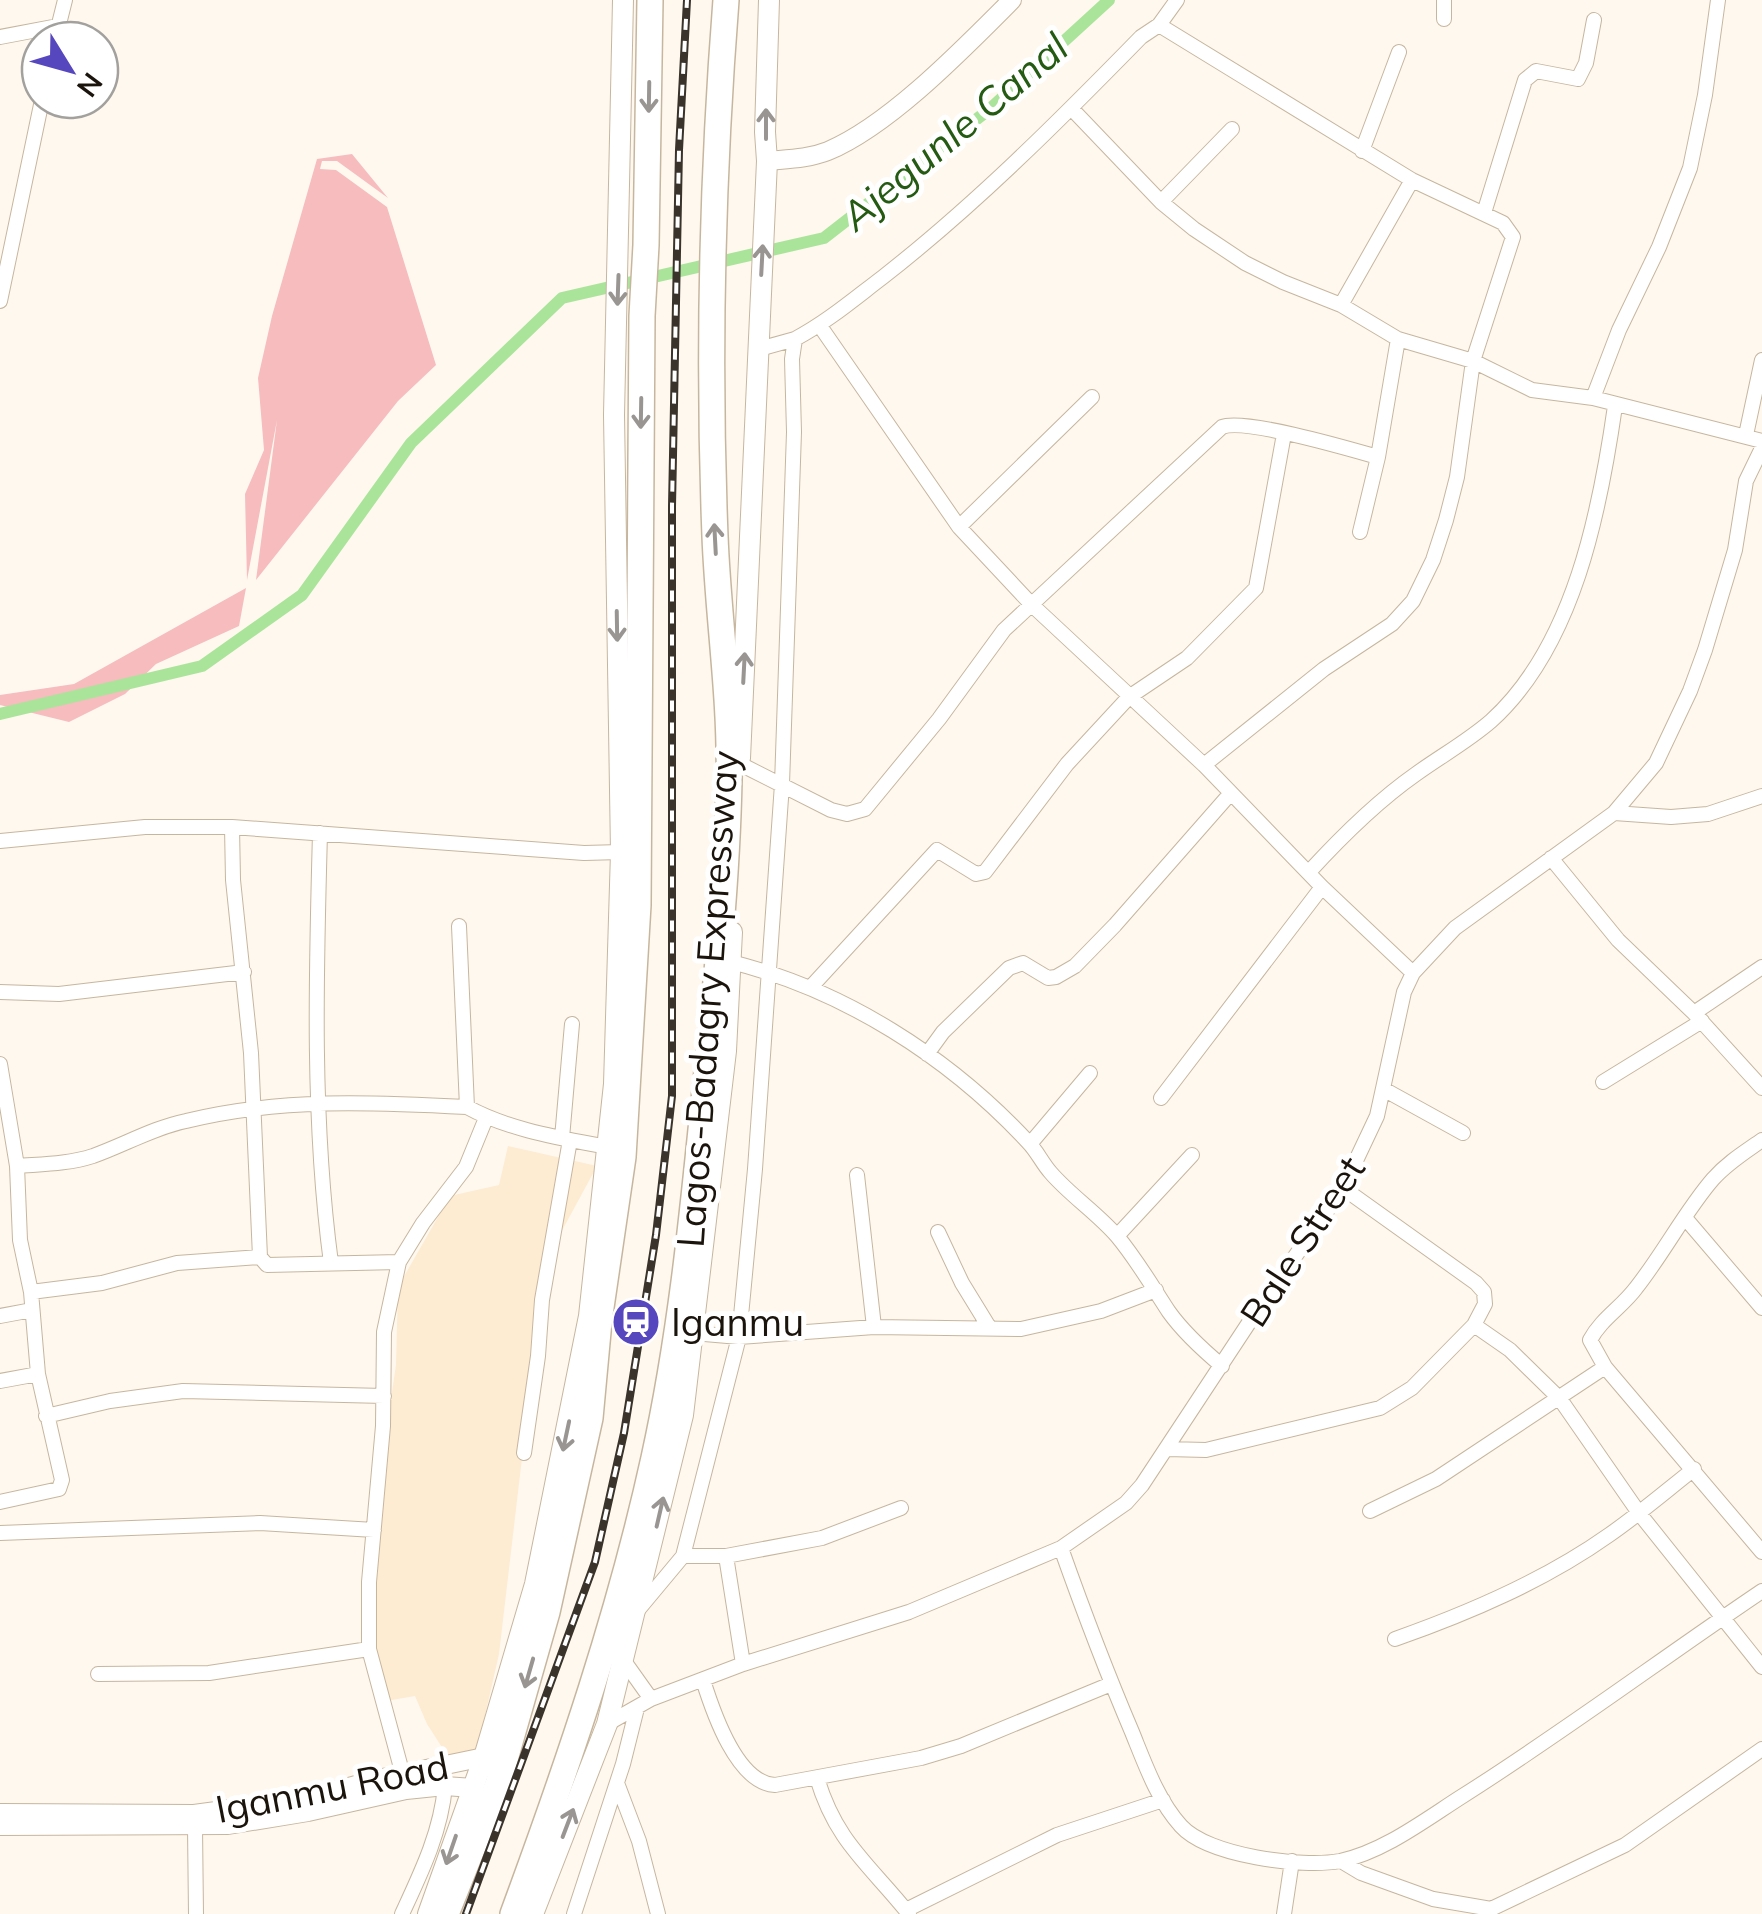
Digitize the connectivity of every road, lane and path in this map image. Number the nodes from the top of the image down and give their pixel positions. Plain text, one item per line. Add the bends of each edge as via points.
1 (623, 0) edge
2 (650, 0) edge
3 (726, 0) edge
4 (769, 0) edge
5 (1012, 0) edge
6 (1177, 0) edge
7 (1444, 0) edge
8 (1718, 0) edge
9 (1444, 19) dead end
10 (1594, 20) dead end
11 (1159, 25) junction
12 (1399, 52) dead end
13 (1071, 108) junction
14 (38, 120) edge
15 (1232, 130) dead end
16 (1362, 151) junction
17 (767, 160) junction
18 (1412, 180) junction
19 (1161, 202) junction
20 (1484, 213) junction
21 (0, 301) edge
22 (1341, 305) junction
23 (820, 326) junction
24 (795, 339) junction
25 (1398, 339) junction
26 (759, 349) junction
27 (1762, 360) edge
28 (1473, 362) junction
29 (1092, 397) dead end
30 (1594, 398) junction
31 (1615, 406) junction
32 (1284, 434) junction
33 (1746, 436) junction
34 (1762, 444) edge
35 (1378, 456) junction
36 (1756, 470) edge
37 (959, 528) junction
38 (1360, 532) dead end
39 (1032, 605) junction
40 (1129, 696) junction
41 (740, 764) junction
42 (1204, 765) junction
43 (782, 784) junction
44 (1230, 794) junction
45 (1762, 796) edge
46 (1614, 814) junction
47 (232, 827) junction
48 (320, 833) junction
49 (0, 841) edge
50 (621, 852) junction
51 (1550, 858) junction
52 (1309, 872) junction
53 (1322, 887) junction
54 (460, 926) dead end
55 (730, 962) junction
56 (1762, 967) edge
57 (244, 972) junction
58 (769, 972) junction
59 (1413, 973) junction
60 (810, 988) junction
61 (0, 992) edge
62 (1698, 1017) junction
63 (572, 1024) dead end
64 (928, 1054) junction
65 (0, 1064) edge
66 (1090, 1072) dead end
67 (1602, 1082) dead end
68 (1762, 1088) edge
69 (1385, 1090) junction
70 (1162, 1098) dead end
71 (320, 1101) junction
72 (251, 1107) junction
73 (467, 1107) junction
74 (486, 1118) junction
75 (1463, 1133) dead end
76 (566, 1139) junction
77 (1762, 1140) edge
78 (1030, 1144) junction
79 (607, 1146) junction
80 (1192, 1155) dead end
81 (17, 1166) junction
82 (857, 1175) dead end
83 (1343, 1188) junction
84 (1686, 1219) junction
85 (938, 1232) dead end
86 (1117, 1236) junction
87 (260, 1257) junction
88 (399, 1262) junction
89 (331, 1263) junction
90 (1156, 1290) junction
91 (31, 1292) junction
92 (1762, 1308) edge
93 (32, 1310) junction
94 (0, 1316) edge
95 (1474, 1325) junction
96 (989, 1326) junction
97 (874, 1327) junction
98 (693, 1333) junction
99 (739, 1337) junction
100 (1222, 1366) junction
101 (1605, 1367) junction
102 (38, 1374) junction
103 (0, 1381) edge
104 (384, 1396) junction
105 (1560, 1399) junction
106 (46, 1416) junction
107 (1167, 1449) junction
108 (524, 1453) dead end
109 (1694, 1469) junction
110 (0, 1502) edge
111 (901, 1508) dead end
112 (1370, 1511) dead end
113 (1638, 1513) junction
114 (374, 1530) junction
115 (0, 1533) edge
116 (1061, 1548) junction
117 (1762, 1552) edge
118 (683, 1556) junction
119 (726, 1556) junction
120 (1762, 1591) edge
121 (635, 1614) junction
122 (1723, 1617) junction
123 (1395, 1639) dead end
124 (369, 1649) junction
125 (624, 1661) junction
126 (742, 1664) junction
127 (1762, 1667) edge
128 (98, 1674) dead end
129 (704, 1680) junction
130 (1112, 1684) junction
131 (651, 1699) junction
132 (637, 1708) junction
133 (607, 1724) junction
134 (1762, 1750) edge
135 (484, 1756) junction
136 (817, 1778) junction
137 (404, 1781) junction
138 (617, 1782) junction
139 (445, 1786) junction
140 (473, 1788) junction
141 (1163, 1800) junction
142 (0, 1812) edge
143 (0, 1826) edge
144 (195, 1826) junction
145 (1292, 1861) junction
146 (1341, 1861) junction
147 (907, 1912) edge
148 (196, 1914) edge
149 (402, 1914) edge
150 (428, 1914) edge
151 (446, 1914) edge
152 (513, 1914) edge
153 (533, 1914) edge
154 (574, 1914) edge
155 (658, 1914) edge
156 (1284, 1914) edge

1 -> 50 main road via 614,415
2 -> 151 highway, Lagos-Badagry Expressway via 638,904 623,1157 590,1418 547,1612 498,1784
152 -> 3 highway, Lagos-Badagry Expressway via 613,1615 680,1330 729,780 710,310
17 -> 4 main road, Lagos-Badagry Expressway
5 - 17 main road via 895,109 830,150
6 - 11 street
7 - 9 street
8 - 30 street via 1690,168
10 - 20 street via 1578,79 1536,71 1524,80
11 - 13 street
11 - 16 street
12 - 16 street
13 - 19 street
13 - 23 street via 934,234
14 - 21 street
15 - 19 street
16 - 18 street
26 -> 17 main road, Lagos-Badagry Expressway
18 - 20 street
18 - 22 street
19 - 22 street via 1244,262
20 - 28 street via 1510,229 1512,243
22 - 25 street
23 - 24 street
23 - 37 street
24 - 26 street
24 - 43 street
25 - 28 street
25 - 35 street
41 -> 26 main road, Lagos-Badagry Expressway
27 - 33 street
28 - 30 street via 1532,390
28 - 42 street via 1457,477 1433,560 1413,601 1392,624
29 - 37 street
30 - 31 street
31 - 33 street
31 - 52 street via 1588,547 1539,664 1492,720 1385,798
32 - 35 street
32 - 39 street via 1222,427
32 - 40 street via 1256,588 1186,658
33 - 34 street
34 - 36 street, Bale Street
35 - 38 street
36 - 46 street, Bale Street via 1690,691 1656,763
37 - 39 street
39 - 40 street
39 - 43 street via 1004,630 865,809 846,814
40 - 42 street
40 - 60 street via 985,872 976,874 937,850
41 - 43 street
41 - 55 main road, Lagos-Badagry Expressway
42 - 44 street
43 - 58 street
44 - 52 street
44 - 64 street via 1074,966 1056,978 1023,963 1009,968
45 - 46 street via 1708,814
46 - 51 street, Bale Street
47 - 48 street
47 - 49 street via 145,827
47 - 57 street
48 - 50 street
48 - 71 street
50 - 79 main road
51 - 59 street, Bale Street via 1455,928
51 - 62 street via 1618,940
52 - 53 street
53 - 59 street
53 - 70 street
54 - 73 street
55 - 58 street
55 - 98 main road, Lagos-Badagry Expressway
56 - 62 street
57 - 61 street via 59,994
57 - 72 street
58 - 60 street
58 - 99 street
59 - 69 street, Bale Street
60 - 64 street
62 - 67 street
62 - 68 street
63 - 76 street
64 - 78 street
65 - 81 street
66 - 78 street
69 - 75 street
69 - 83 street, Bale Street
71 - 72 street
71 - 73 street
71 - 89 street
72 - 81 street via 183,1121 92,1156
72 - 87 street
73 - 74 street
74 - 76 street
74 - 88 street via 466,1167
76 - 79 street
76 - 108 street
77 - 84 street via 1718,1173
78 - 86 street
79 -> 135 main road via 589,1316 567,1430 535,1584
80 - 86 street
81 - 91 street via 20,1240
82 - 97 street
83 - 95 street via 1476,1283 1485,1304
83 - 100 street, Bale Street
84 - 92 street
84 - 101 street via 1632,1293 1596,1329 1590,1340
85 - 96 street
86 - 90 street
87 - 89 street via 268,1265
87 - 91 street via 178,1264
88 - 89 street
88 - 104 street via 384,1332
90 - 96 street via 1050,1326
90 - 100 street via 1191,1339
91 - 93 street
93 - 94 street
93 - 102 street
95 - 105 street
95 - 107 street via 1412,1388 1380,1408 1206,1450
96 - 97 street
97 - 99 street
98 - 99 street
121 -> 98 main road, Lagos-Badagry Expressway via 683,1416
99 - 118 street
100 - 107 street, Bale Street
101 - 105 street
101 - 109 street
102 - 103 street
102 - 106 street
104 - 106 street via 183,1391
104 - 114 street
105 - 112 street via 1436,1479
105 - 113 street
106 - 110 street via 59,1489
107 - 116 street, Bale Street via 1126,1503
109 - 113 street
109 - 117 street
111 - 119 street via 822,1538
113 - 122 street
113 - 123 street via 1523,1585
114 - 115 street via 260,1523
114 - 124 street
116 - 126 street, Bale Street via 909,1612
116 - 130 street
118 - 119 street
118 - 121 street
119 - 126 street
120 - 122 street
121 - 125 main road, Lagos-Badagry Expressway
122 - 127 street
122 - 146 street via 1479,1786
124 - 128 street via 209,1674
124 - 137 street
125 - 131 street
125 - 133 main road, Lagos-Badagry Expressway
126 - 129 street, Bale Street
129 - 131 street, Bale Street
129 - 136 street via 729,1744 753,1778 775,1785
130 - 136 street via 961,1746
130 - 141 street
131 - 132 street, Bale Street
132 - 133 street, Bale Street
132 - 138 street
153 -> 133 main road, Lagos-Badagry Expressway
134 - 146 street via 1625,1845 1491,1909 1433,1899
135 - 137 main road, Iganmu Road
135 - 140 main road
136 - 147 street via 832,1822
137 - 139 main road, Iganmu Road
137 - 142 main road, Iganmu Road via 194,1814
137 - 144 main road, Iganmu Road via 308,1812
138 - 154 street
138 - 155 street
139 - 140 main road, Iganmu Road
139 - 149 street via 431,1850
140 -> 150 main road
141 - 145 street via 1198,1840
141 - 147 street via 1057,1835
143 - 144 main road, Iganmu Road
144 - 148 street
145 - 146 street
145 - 156 street

